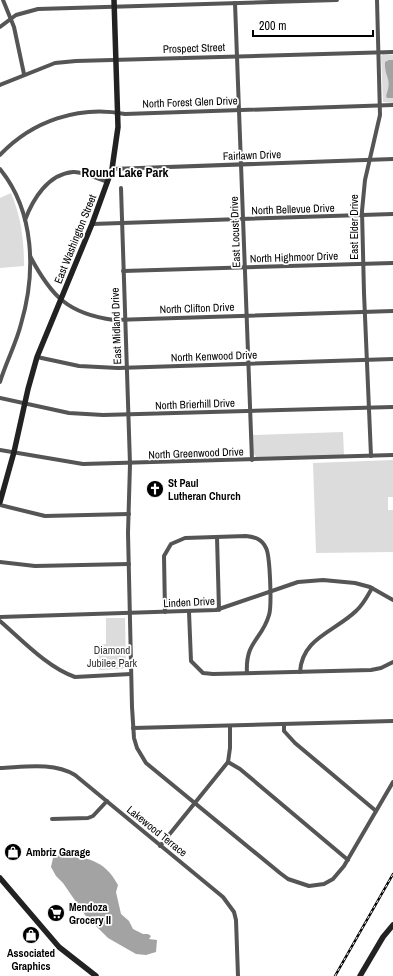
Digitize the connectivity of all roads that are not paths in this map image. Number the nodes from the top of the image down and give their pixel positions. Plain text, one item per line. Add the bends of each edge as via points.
1 (3, 0) edge
2 (337, 0) edge
3 (377, 0) edge
4 (114, 3) edge
5 (235, 3) junction
6 (11, 19) junction
7 (0, 27) edge
8 (378, 52) junction
9 (393, 52) edge
10 (238, 56) junction
11 (116, 59) junction
12 (24, 74) junction
13 (0, 85) edge
14 (393, 105) edge
15 (380, 106) junction
16 (239, 110) junction
17 (118, 112) junction
18 (0, 155) edge
19 (393, 159) edge
20 (370, 160) junction
21 (241, 164) junction
22 (0, 169) edge
23 (112, 169) junction
24 (108, 182) junction
25 (121, 188) dead end
26 (393, 214) edge
27 (362, 215) junction
28 (243, 219) junction
29 (25, 220) junction
30 (92, 224) junction
31 (122, 224) junction
32 (30, 256) junction
33 (393, 263) edge
34 (363, 264) junction
35 (245, 267) junction
36 (123, 271) junction
37 (61, 300) junction
38 (393, 311) edge
39 (366, 312) junction
40 (246, 316) junction
41 (125, 320) junction
42 (38, 357) junction
43 (393, 359) edge
44 (368, 360) junction
45 (248, 364) junction
46 (127, 368) junction
47 (0, 382) edge
48 (0, 398) edge
49 (25, 404) junction
50 (370, 407) junction
51 (393, 407) edge
52 (250, 411) junction
53 (128, 415) junction
54 (0, 450) edge
55 (14, 452) junction
56 (393, 455) edge
57 (371, 456) junction
58 (252, 460) junction
59 (130, 464) junction
60 (0, 502) edge
61 (0, 505) edge
62 (128, 514) junction
63 (217, 537) junction
64 (0, 562) edge
65 (129, 564) junction
66 (372, 588) junction
67 (270, 592) junction
68 (393, 600) edge
69 (219, 610) junction
70 (165, 612) junction
71 (189, 612) junction
72 (130, 613) junction
73 (0, 617) edge
74 (0, 621) edge
75 (393, 662) edge
76 (300, 672) junction
77 (247, 673) junction
78 (131, 674) junction
79 (393, 721) edge
80 (284, 724) junction
81 (230, 726) junction
82 (133, 728) junction
83 (228, 762) junction
84 (0, 768) edge
85 (393, 782) edge
86 (107, 801) junction
87 (195, 804) junction
88 (376, 811) junction
89 (52, 819) dead end
90 (160, 846) junction
91 (348, 860) junction
92 (0, 878) edge
93 (393, 925) edge
94 (96, 976) edge
95 (238, 976) edge
96 (360, 976) edge

1 - 6 street
2 - 5 street
3 - 8 street, East Elder Drive
4 - 5 street
4 - 6 street via 38,9
4 - 11 main road, East Washington Street
5 - 10 street, East Locust Drive
6 - 7 street
6 - 12 street
8 - 9 street, Prospect Street
8 - 10 street, Prospect Street
8 - 15 street, East Elder Drive
10 - 11 street, Prospect Street
10 - 16 street, East Locust Drive
11 - 12 street, Prospect Street via 55,63
11 - 17 main road, East Washington Street
12 - 13 street, Prospect Street
14 - 15 street, North Forest Glen Drive
15 - 16 street, North Forest Glen Drive
15 - 20 street, East Elder Drive
16 - 17 street, North Forest Glen Drive via 125,114
16 - 21 street, East Locust Drive
17 - 18 street, North Forest Glen Drive via 92,112 57,117 19,137
17 - 23 main road, East Washington Street
19 - 20 street, Fairlawn Drive
20 - 21 street, Fairlawn Drive
20 - 27 street, East Elder Drive via 362,195
21 - 23 street, Fairlawn Drive
21 - 28 street, East Locust Drive
22 - 29 street via 17,198
23 - 24 main road, East Washington Street
24 - 29 street via 73,172 60,175 39,193
24 - 30 main road, East Washington Street
25 - 31 street, East Midland Drive
26 - 27 street, North Bellevue Drive
27 - 28 street, North Bellevue Drive
27 - 34 street, East Elder Drive
28 - 31 street, North Bellevue Drive
28 - 35 street, East Locust Drive
29 - 32 street
30 - 31 street, North Bellevue Drive
30 - 37 main road, East Washington Street
31 - 36 street, East Midland Drive
32 - 37 street, North Clifton Drive via 42,278
32 - 47 street via 21,323
33 - 34 street, North Highmoor Drive
34 - 35 street, North Highmoor Drive
34 - 39 street, East Elder Drive
35 - 36 street, North Highmoor Drive
35 - 40 street, East Locust Drive
36 - 41 street, East Midland Drive
37 - 41 street, North Clifton Drive via 93,316
37 - 42 main road, East Washington Street
38 - 39 street, North Clifton Drive
39 - 40 street, North Clifton Drive
39 - 44 street, East Elder Drive
40 - 41 street, North Clifton Drive
40 - 45 street, East Locust Drive
41 - 46 street, East Midland Drive
42 - 46 street, North Kenwood Drive via 79,366
42 - 49 main road, East Washington Street
43 - 44 street, North Kenwood Drive
44 - 45 street, North Kenwood Drive
44 - 50 street, East Elder Drive
45 - 46 street, North Kenwood Drive
45 - 52 street, East Locust Drive
46 - 53 street, East Midland Drive
48 - 49 street, North Brierhill Drive
49 - 53 street, North Brierhill Drive via 83,414
49 - 55 main road, East Washington Street
50 - 51 street, North Brierhill Drive
50 - 52 street, North Brierhill Drive
50 - 57 street, East Elder Drive
52 - 53 street, North Brierhill Drive
52 - 58 street, East Locust Drive
53 - 59 street, East Midland Drive
54 - 55 street, North Greenwood Drive
55 - 59 street, North Greenwood Drive via 83,464
55 - 60 main road, East Washington Street
56 - 57 street, North Greenwood Drive
57 - 58 street, North Greenwood Drive
58 - 59 street, North Greenwood Drive
59 - 62 street, East Midland Drive
61 - 62 street via 45,516
62 - 65 street, East Midland Drive
63 - 67 street via 246,536 262,542 269,554
63 - 69 street
63 - 70 street via 178,539 167,549 164,562
64 - 65 street via 35,566
65 - 72 street, East Midland Drive
66 - 67 street, Linden Drive via 355,583 323,580 298,582
66 - 68 street, Linden Drive
66 - 76 street via 357,610 306,650
67 - 69 street, Linden Drive
67 - 77 street via 270,612 249,648
69 - 71 street, Linden Drive
70 - 71 street, Linden Drive
70 - 72 street, Linden Drive
71 - 77 street via 190,654 196,667 203,673
72 - 73 street, Linden Drive
72 - 78 street, East Midland Drive
74 - 78 street via 49,663 67,674 75,677
75 - 76 street via 371,670
76 - 77 street
78 - 82 street, East Midland Drive
79 - 80 street
80 - 81 street
80 - 88 street via 284,731 295,743
81 - 82 street
81 - 83 street
82 - 87 street, East Midland Drive via 137,748 146,763
83 - 87 street
83 - 91 street via 240,769
84 - 86 street, Lakewood Terrace via 57,767 75,775
85 - 88 street
86 - 89 street via 88,818
86 - 90 street, Lakewood Terrace
87 - 90 street
87 - 91 street, East Midland Drive via 280,873 303,885 317,886 333,879
88 - 91 street
90 - 95 street, Lakewood Terrace via 230,904 236,920
92 - 94 main road via 59,947
93 - 96 main road

